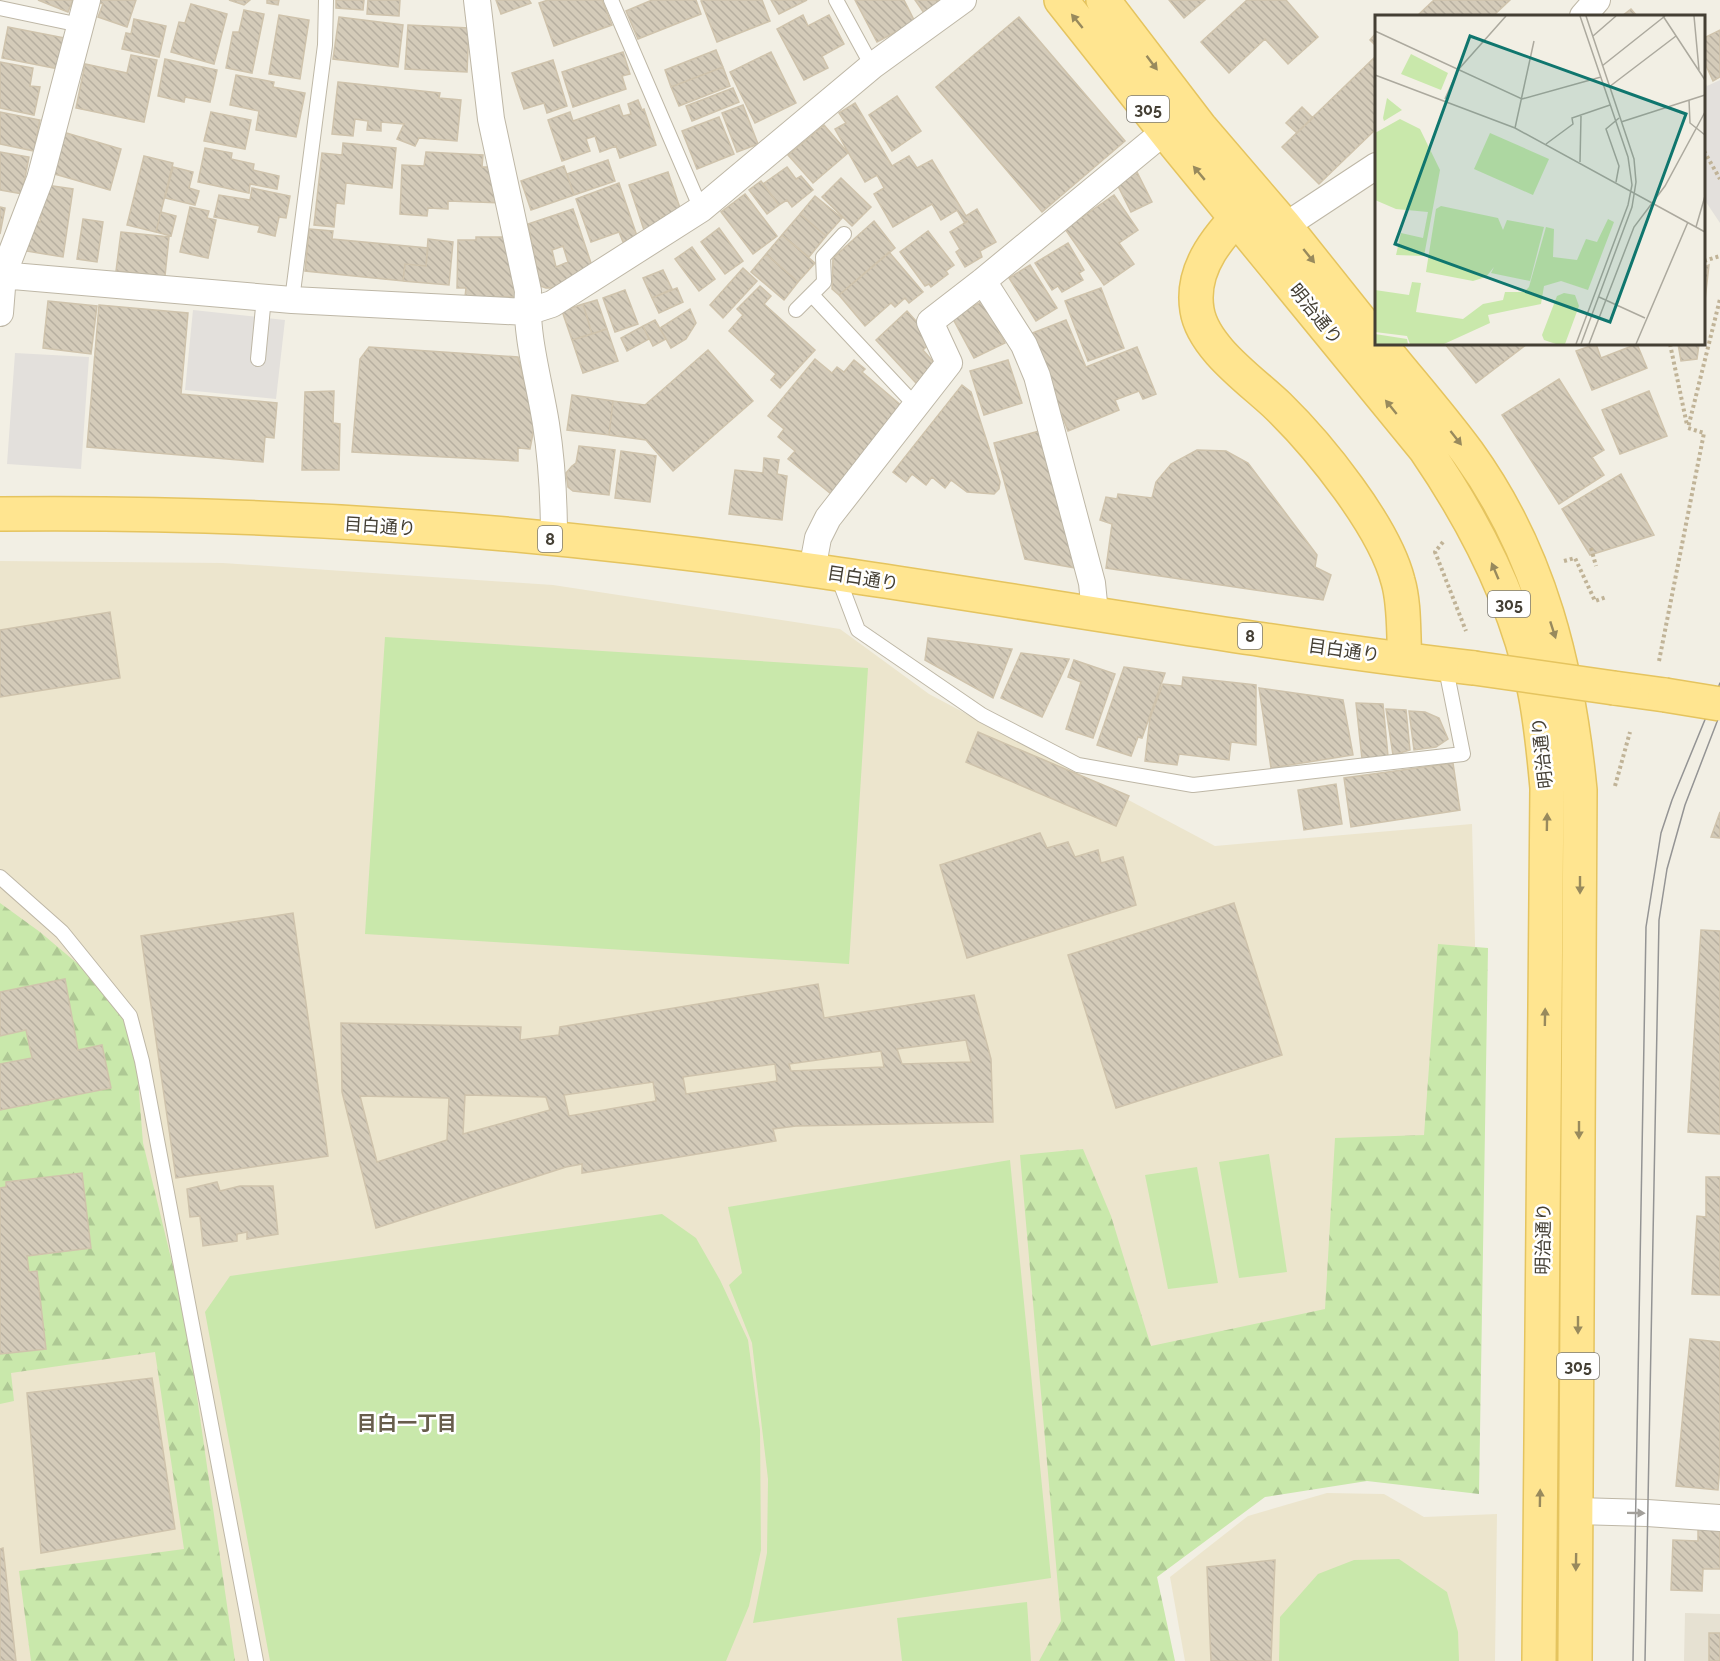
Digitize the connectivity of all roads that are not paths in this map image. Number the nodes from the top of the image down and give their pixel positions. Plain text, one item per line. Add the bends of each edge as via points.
1 (87, 0) edge
2 (326, 0) edge
3 (477, 0) edge
4 (611, 0) edge
5 (836, 0) edge
6 (963, 0) edge
7 (1061, 0) edge
8 (1597, 0) edge
9 (1108, 2) edge
10 (0, 8) edge
11 (1584, 15) edge
12 (80, 25) junction
13 (872, 66) junction
14 (1165, 131) junction
15 (1375, 167) edge
16 (1247, 206) junction
17 (701, 209) junction
18 (1285, 226) junction
19 (844, 234) dead end
20 (2, 275) edge
21 (983, 282) junction
22 (812, 295) junction
23 (264, 297) junction
24 (292, 300) junction
25 (796, 310) dead end
26 (527, 312) junction
27 (0, 313) edge
28 (1375, 338) edge
29 (1381, 345) edge
30 (258, 359) dead end
31 (917, 407) junction
32 (0, 514) edge
33 (554, 539) junction
34 (825, 572) junction
35 (1095, 613) junction
36 (1405, 658) junction
37 (1460, 666) junction
38 (1720, 704) edge
39 (0, 876) edge
40 (1577, 1511) junction
41 (1720, 1518) edge
42 (256, 1661) edge
43 (1539, 1661) edge
44 (1575, 1661) edge

1 - 12 street
2 - 24 lane via 325,45
3 - 26 street via 491,119 528,291
4 - 17 lane
5 - 13 lane
6 - 13 street
14 -> 7 main road, 明治通り / 305
8 - 11 street
9 -> 16 main road, 明治通り / 305 via 1200,127
10 - 12 lane
12 - 20 street via 40,178
13 - 17 street
16 -> 14 main road, 明治通り / 305
14 - 21 street
15 - 18 street
16 - 18 main road, 明治通り / 305
16 - 36 main road via 1210,248 1195,294 1197,313 1220,353 1319,451 1378,536 1399,583
43 -> 16 main road, 明治通り / 305 via 1547,788 1534,688 1508,600 1485,546 1450,485
17 - 26 street via 552,304
18 -> 28 main road, 明治通り / 305
19 - 22 lane via 823,257 824,282
20 - 23 street
20 - 27 street
21 - 31 street via 930,322 949,363
21 - 35 street via 1024,345 1037,376 1092,583
22 - 25 lane
22 - 31 lane
23 - 24 street
23 - 30 lane
24 - 26 street
26 - 33 street via 546,425
29 -> 40 main road, 明治通り / 305 via 1468,454 1516,536 1556,639 1567,692 1580,790
31 - 34 street via 828,518 818,538
32 - 33 main road, 目白通り / 8 via 211,515
33 - 34 main road, 目白通り / 8
34 - 35 main road, 目白通り / 8
34 - 37 lane via 858,630 982,715 1078,765 1193,785 1463,754
35 - 36 main road, 目白通り / 8
36 - 37 main road, 目白通り / 8
37 - 38 main road, 目白通り / 8, bridge
39 - 42 lane via 62,932 130,1016 142,1061
40 -> 41 street
40 -> 44 main road, 明治通り / 305

